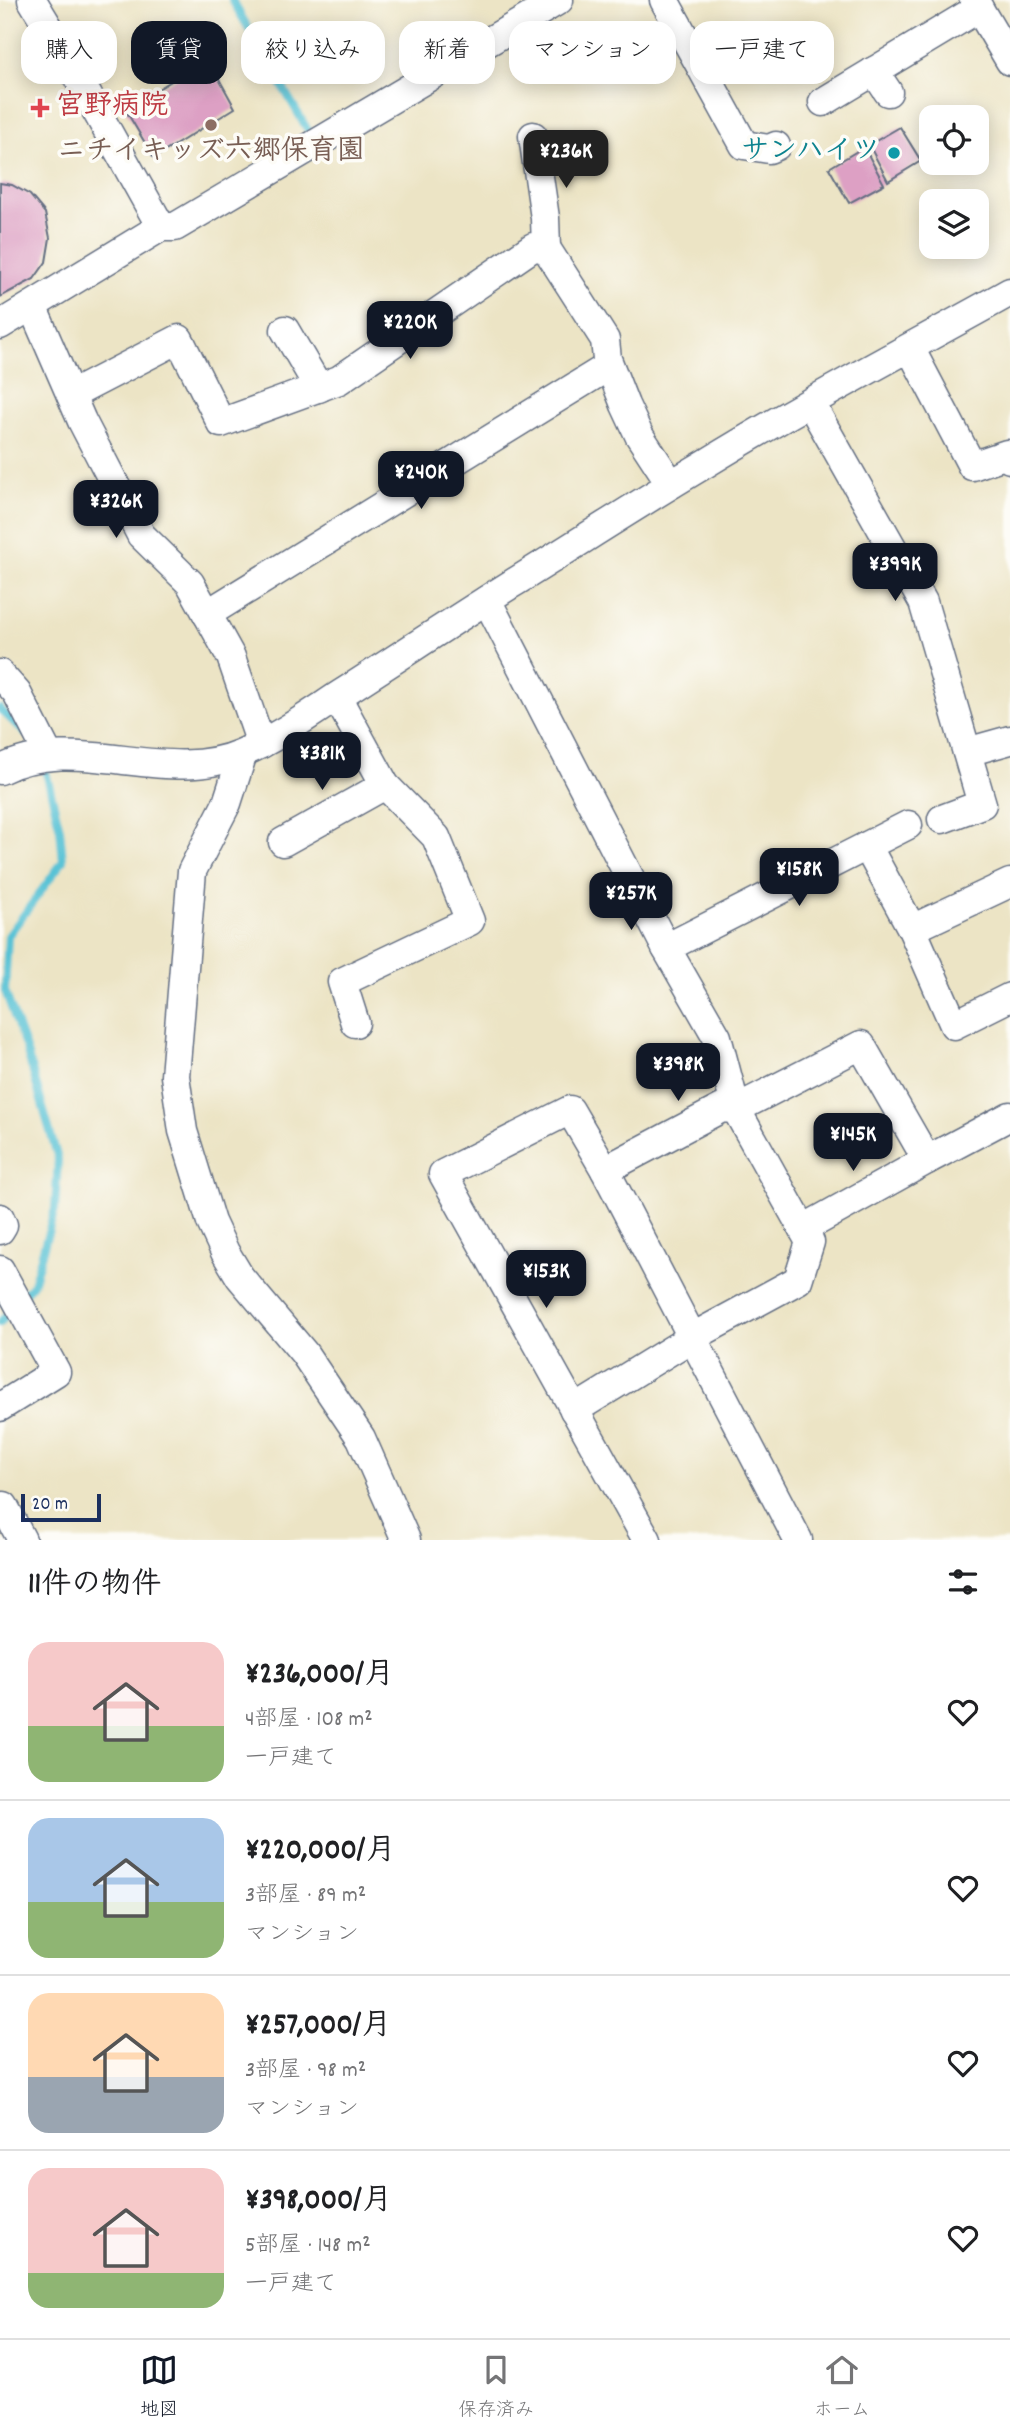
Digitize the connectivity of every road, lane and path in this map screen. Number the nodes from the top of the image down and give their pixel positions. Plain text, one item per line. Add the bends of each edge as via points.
1 (32, 0) edge
2 (559, 0) edge
3 (664, 0) edge
4 (976, 4) edge
5 (1010, 61) edge
6 (823, 102) dead end
7 (533, 136) dead end
8 (776, 146) dead end
9 (161, 227) junction
10 (546, 248) junction
11 (1010, 292) edge
12 (32, 306) junction
13 (0, 325) edge
14 (285, 330) dead end
15 (910, 348) junction
16 (610, 366) junction
17 (319, 388) junction
18 (71, 395) junction
19 (811, 404) junction
20 (1010, 458) edge
21 (671, 484) junction
22 (487, 600) junction
23 (207, 614) junction
24 (0, 674) edge
25 (337, 696) junction
26 (1010, 740) edge
27 (252, 748) junction
28 (967, 752) junction
29 (49, 756) junction
30 (0, 769) edge
31 (385, 785) junction
32 (942, 819) dead end
33 (908, 825) dead end
34 (283, 842) dead end
35 (867, 846) junction
36 (1010, 883) edge
37 (912, 929) junction
38 (666, 948) junction
39 (1010, 997) edge
40 (355, 1023) dead end
41 (736, 1109) junction
42 (1010, 1116) edge
43 (927, 1160) junction
44 (606, 1170) junction
45 (0, 1218) edge
46 (803, 1229) junction
47 (0, 1230) edge
48 (4, 1278) edge
49 (691, 1338) junction
50 (0, 1407) edge
51 (574, 1410) junction
52 (0, 1508) edge
53 (22, 1540) edge
54 (406, 1540) edge
55 (647, 1540) edge
56 (797, 1540) edge

1 - 9 street
2 - 9 street via 175,228
3 - 8 street via 744,145
4 - 5 street
4 - 6 street via 881,82
7 - 10 street
9 - 12 street
10 - 16 street via 605,340
10 - 17 street via 533,247 339,380
11 - 15 street
12 - 13 street
12 - 18 street
14 - 17 street
15 - 19 street
15 - 20 street via 972,466 1007,454
16 - 21 street via 639,435
16 - 23 street
17 - 18 street via 221,423 179,339
18 - 23 street via 141,535 190,583
19 - 21 street
19 - 28 street via 923,602
21 - 22 street
22 - 25 street
22 - 38 street
23 - 27 street via 231,657
24 - 29 street via 17,693
25 - 27 street
25 - 31 street
26 - 28 street
27 - 29 street via 214,763
27 - 54 street via 192,871 176,1076 183,1131 225,1252 240,1277 304,1353 361,1438
28 - 32 street via 982,804
29 - 30 street
31 - 34 street
31 - 40 street via 436,837 470,921 342,982
33 - 35 street
35 - 37 street
35 - 38 street
36 - 37 street
37 - 39 street via 954,1025
38 - 41 street via 717,1037
41 - 43 street via 861,1045
41 - 44 street via 722,1108
41 - 46 street
42 - 43 street
43 - 46 street
44 - 49 street
44 - 51 street via 570,1110 443,1174
45 - 47 street via 4,1225
46 - 49 street via 810,1242 798,1280
48 - 50 street via 56,1372
49 - 51 street
49 - 56 street
51 - 55 street
52 - 53 street via 4,1506

